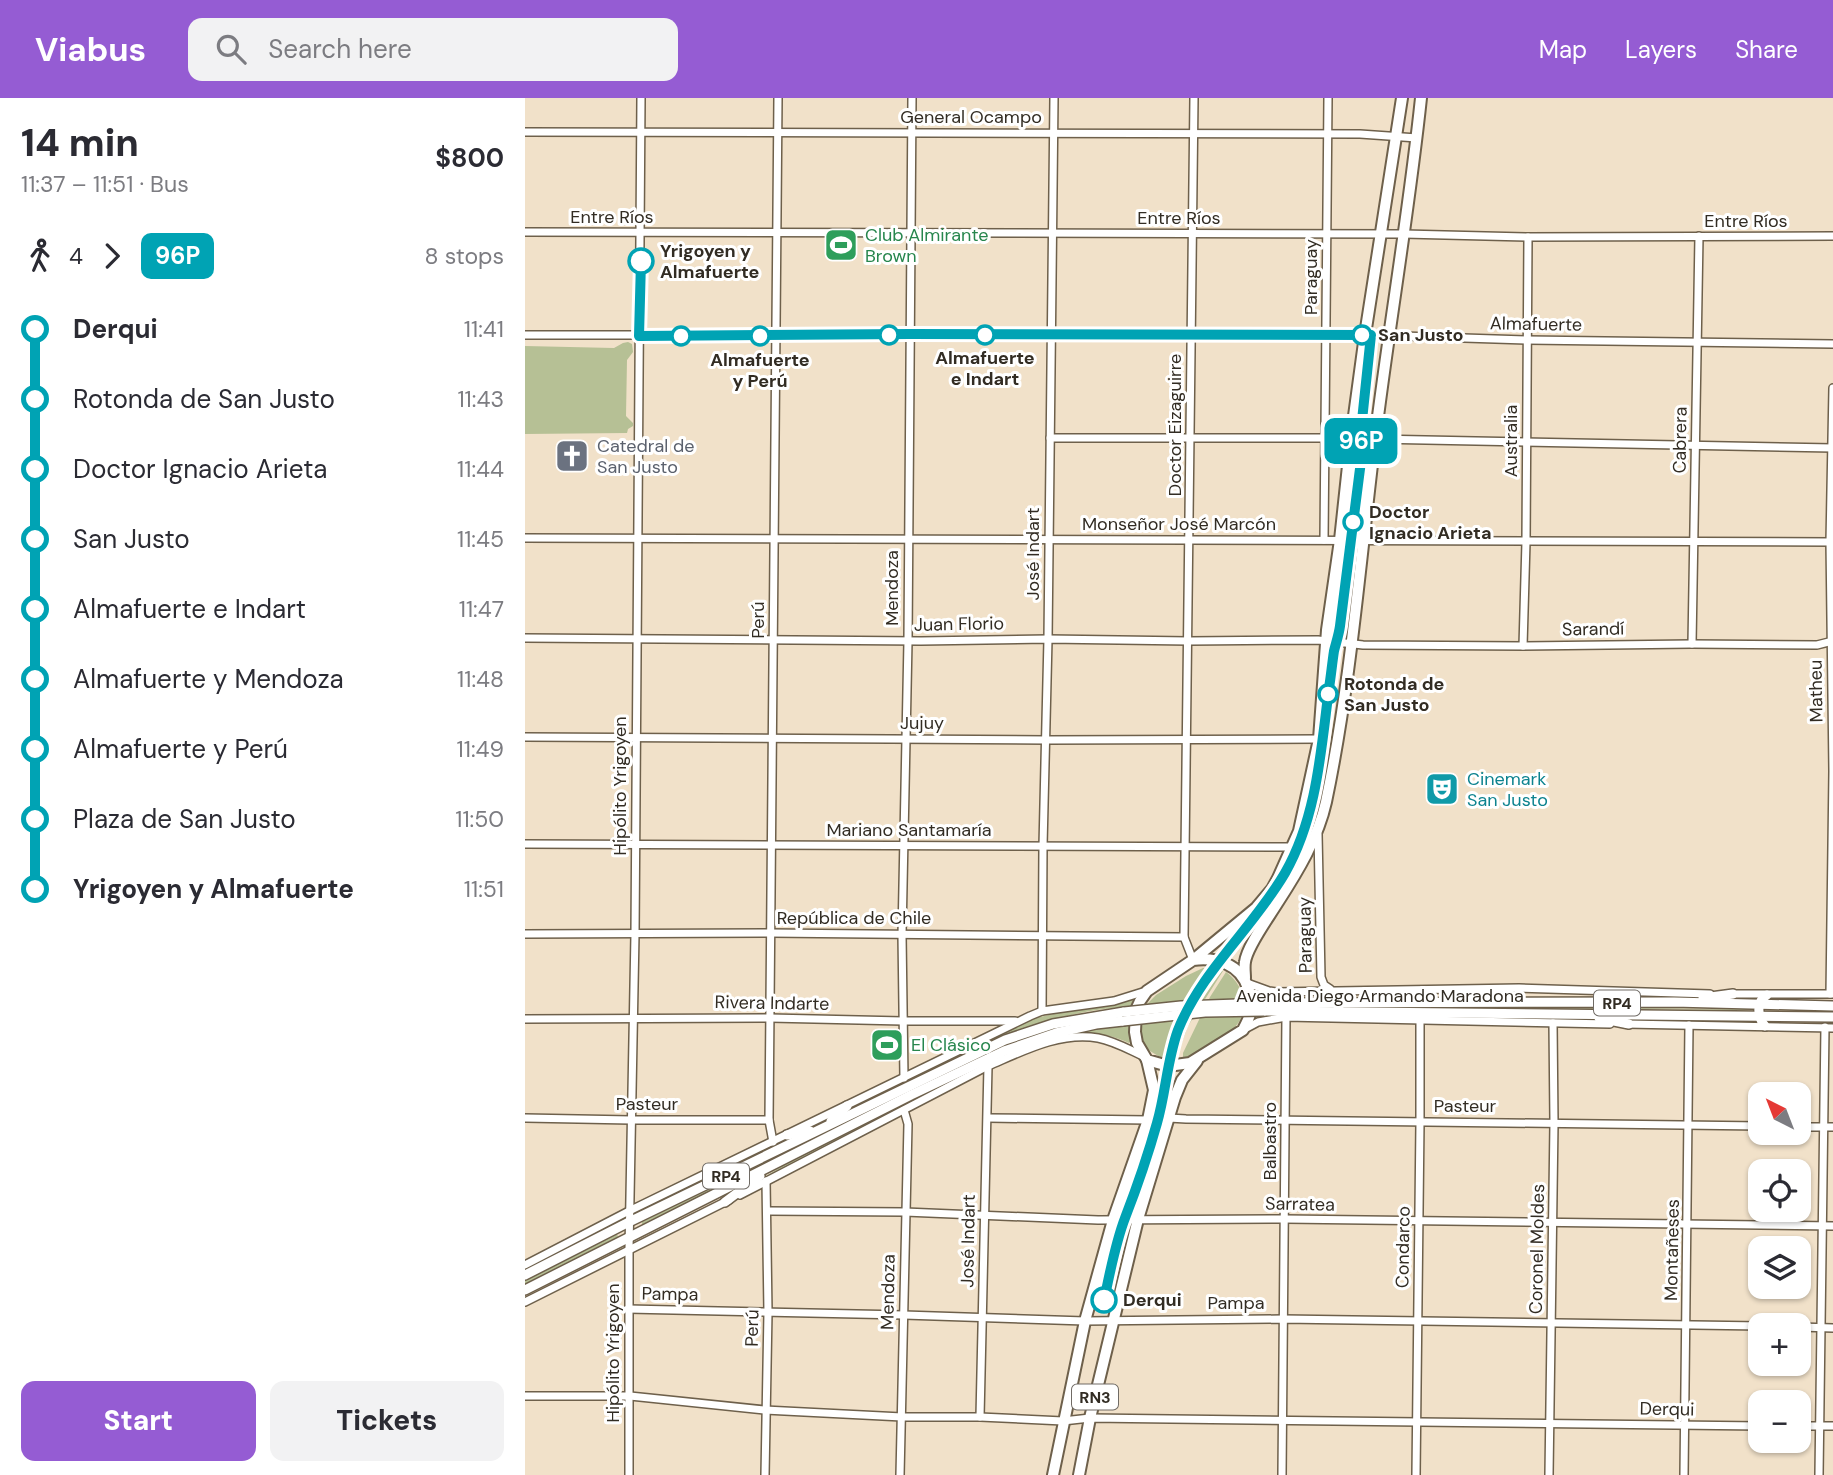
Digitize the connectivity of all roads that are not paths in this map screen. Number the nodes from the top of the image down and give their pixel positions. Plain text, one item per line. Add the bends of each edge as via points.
1 (641, 98) edge
2 (778, 98) edge
3 (912, 98) edge
4 (1054, 98) edge
5 (1194, 98) edge
6 (1328, 98) edge
7 (1402, 98) edge
8 (1421, 98) edge
9 (778, 131) junction
10 (525, 132) edge
11 (1054, 132) junction
12 (641, 133) junction
13 (912, 133) junction
14 (1193, 134) junction
15 (1328, 134) junction
16 (1398, 136) junction
17 (1417, 138) junction
18 (525, 232) edge
19 (641, 233) junction
20 (776, 233) junction
21 (911, 233) junction
22 (1052, 233) junction
23 (1192, 234) junction
24 (1326, 234) junction
25 (1381, 234) junction
26 (1404, 234) junction
27 (1699, 236) junction
28 (1833, 236) edge
29 (1528, 237) junction
30 (776, 334) junction
31 (910, 334) junction
32 (525, 335) edge
33 (1052, 335) junction
34 (1191, 335) junction
35 (1327, 335) junction
36 (1365, 335) junction
37 (639, 336) junction
38 (1389, 336) junction
39 (1527, 340) junction
40 (1698, 342) junction
41 (1833, 344) edge
42 (1833, 388) edge
43 (1190, 437) junction
44 (1050, 438) junction
45 (1325, 438) junction
46 (1351, 438) junction
47 (1375, 438) junction
48 (1527, 442) junction
49 (1696, 445) junction
50 (1832, 448) edge
51 (525, 538) edge
52 (638, 538) junction
53 (774, 538) junction
54 (1048, 539) junction
55 (909, 540) junction
56 (1190, 540) junction
57 (1324, 540) junction
58 (1340, 540) junction
59 (1364, 541) junction
60 (1693, 541) junction
61 (1526, 542) junction
62 (1831, 542) edge
63 (525, 638) edge
64 (637, 638) junction
65 (774, 639) junction
66 (1048, 639) junction
67 (908, 641) junction
68 (1189, 641) junction
69 (1326, 641) junction
70 (1832, 641) edge
71 (1352, 644) junction
72 (1692, 644) junction
73 (1523, 646) junction
74 (1832, 689) edge
75 (525, 737) edge
76 (771, 738) junction
77 (636, 739) junction
78 (905, 739) junction
79 (1319, 739) junction
80 (1047, 740) junction
81 (1186, 740) junction
82 (1833, 771) edge
83 (1318, 829) junction
84 (525, 844) edge
85 (636, 844) junction
86 (771, 845) junction
87 (1310, 845) junction
88 (904, 846) junction
89 (1043, 846) junction
90 (1185, 846) junction
91 (1292, 847) junction
92 (1832, 850) edge
93 (770, 933) junction
94 (525, 934) edge
95 (635, 934) junction
96 (902, 935) junction
97 (1043, 936) junction
98 (1184, 937) junction
99 (1193, 960) junction
100 (1246, 981) junction
101 (1334, 990) junction
102 (1147, 991) junction
103 (1733, 994) junction
104 (1831, 994) edge
105 (1767, 995) junction
106 (1674, 1002) junction
107 (1760, 1004) junction
108 (1833, 1006) edge
109 (1265, 1007) junction
110 (1042, 1011) junction
111 (1573, 1013) junction
112 (1124, 1016) junction
113 (1759, 1016) junction
114 (1286, 1017) junction
115 (1833, 1017) edge
116 (525, 1018) edge
117 (770, 1018) junction
118 (634, 1019) junction
119 (1420, 1019) junction
120 (903, 1021) junction
121 (1019, 1021) junction
122 (1553, 1023) junction
123 (1629, 1024) junction
124 (1689, 1025) junction
125 (1765, 1026) junction
126 (1829, 1028) edge
127 (1243, 1030) junction
128 (1145, 1058) junction
129 (1199, 1059) junction
130 (988, 1066) junction
131 (904, 1078) junction
132 (847, 1106) junction
133 (904, 1110) junction
134 (525, 1118) edge
135 (988, 1118) junction
136 (1169, 1118) junction
137 (631, 1120) junction
138 (769, 1120) junction
139 (1148, 1120) junction
140 (1286, 1120) junction
141 (1420, 1122) junction
142 (1554, 1123) junction
143 (1688, 1125) junction
144 (1748, 1126) edge
145 (1811, 1127) edge
146 (1823, 1127) junction
147 (1833, 1127) edge
148 (824, 1128) junction
149 (787, 1135) junction
150 (773, 1142) junction
151 (780, 1162) junction
152 (767, 1181) junction
153 (725, 1202) junction
154 (629, 1211) junction
155 (768, 1211) junction
156 (905, 1212) junction
157 (985, 1215) junction
158 (1139, 1219) junction
159 (1285, 1219) junction
160 (1113, 1220) junction
161 (1418, 1221) junction
162 (629, 1222) junction
163 (1553, 1223) junction
164 (1688, 1224) junction
165 (1822, 1226) junction
166 (1833, 1226) edge
167 (629, 1236) junction
168 (629, 1249) junction
169 (525, 1265) edge
170 (525, 1275) edge
171 (525, 1290) edge
172 (525, 1302) edge
173 (628, 1309) junction
174 (768, 1312) junction
175 (904, 1315) junction
176 (982, 1317) junction
177 (1283, 1319) junction
178 (1113, 1320) junction
179 (1085, 1321) junction
180 (1417, 1321) junction
181 (1552, 1323) junction
182 (1686, 1324) junction
183 (1748, 1326) edge
184 (1811, 1327) edge
185 (1821, 1327) junction
186 (1833, 1328) edge
187 (525, 1396) edge
188 (629, 1396) junction
189 (765, 1410) junction
190 (902, 1417) junction
191 (980, 1417) junction
192 (1090, 1418) junction
193 (1063, 1421) junction
194 (1282, 1421) junction
195 (1416, 1422) junction
196 (1551, 1422) junction
197 (1685, 1425) junction
198 (1748, 1426) edge
199 (1811, 1426) edge
200 (1820, 1426) junction
201 (1833, 1426) edge
202 (629, 1475) edge
203 (765, 1475) edge
204 (900, 1475) edge
205 (1053, 1475) edge
206 (1079, 1475) edge
207 (1282, 1475) edge
208 (1416, 1475) edge
209 (1549, 1475) edge
210 (1684, 1475) edge
211 (1819, 1475) edge

1 - 12 street, Hipólito Yrigoyen
2 - 9 street, Perú
3 - 13 street, Mendoza
4 - 11 street, José Indart
5 - 14 street, Doctor Eizaguirre
6 - 15 street, Paraguay
7 - 16 highway
8 - 17 highway
9 - 12 street, General Ocampo
9 - 13 street, General Ocampo
9 - 20 street, Perú
10 - 12 street, General Ocampo
11 - 13 street, General Ocampo
11 - 14 street, General Ocampo
11 - 22 street, José Indart
12 - 19 street, Hipólito Yrigoyen
13 - 21 street, Mendoza
14 - 15 street, General Ocampo
14 - 23 street, Doctor Eizaguirre
15 - 16 street, General Ocampo
15 - 24 street, Paraguay
16 - 17 street, General Ocampo
16 - 25 highway
17 - 26 highway
18 - 19 street, Entre Ríos
19 - 20 street, Entre Ríos
19 - 37 street, Hipólito Yrigoyen
20 - 21 street, Entre Ríos
20 - 30 street, Perú
21 - 22 street, Entre Ríos
21 - 31 street, Mendoza
22 - 23 street, Entre Ríos
22 - 33 street, José Indart
23 - 24 street, Entre Ríos
23 - 34 street, Doctor Eizaguirre
24 - 25 street, Entre Ríos
24 - 35 street, Paraguay
25 - 26 street, Entre Ríos
25 - 36 highway
26 - 29 street, Entre Ríos
26 - 38 highway
27 - 28 street, Entre Ríos
27 - 29 street, Entre Ríos
27 - 40 street, Cabrera
29 - 39 street, Australia
30 - 31 street, Almafuerte
30 - 37 street, Almafuerte
30 - 53 street, Perú
31 - 33 street, Almafuerte
31 - 55 street, Mendoza
32 - 37 street, Almafuerte
33 - 34 street, Almafuerte
33 - 44 street, José Indart
34 - 35 street, Almafuerte
34 - 43 street, Doctor Eizaguirre
35 - 36 street, Almafuerte
35 - 45 street, Paraguay
36 - 38 street, Almafuerte
36 - 46 highway
37 - 52 street, Hipólito Yrigoyen
38 - 39 street, Almafuerte
38 - 47 highway
39 - 40 street, Almafuerte
39 - 48 street, Australia
40 - 41 street, Almafuerte
40 - 49 street, Cabrera
42 - 50 street, Matheu
43 - 44 street
43 - 45 street
43 - 56 street, Doctor Eizaguirre
44 - 54 street, José Indart
45 - 46 street
45 - 57 street, Paraguay
46 - 47 street
46 - 58 highway
47 - 48 street
47 - 59 highway
48 - 49 street
48 - 61 street, Australia
49 - 50 street
49 - 60 street, Cabrera
50 - 62 street, Matheu
51 - 52 street, Monseñor José Marcón
52 - 53 street, Monseñor José Marcón
52 - 64 street, Hipólito Yrigoyen
53 - 55 street, Monseñor José Marcón
53 - 65 street, Perú
54 - 55 street, Monseñor José Marcón
54 - 56 street, Monseñor José Marcón
54 - 66 street, José Indart
55 - 67 street, Mendoza
56 - 57 street, Monseñor José Marcón
56 - 68 street, Doctor Eizaguirre
57 - 58 street, Monseñor José Marcón
58 - 59 street, Monseñor José Marcón
58 - 69 highway
59 - 61 street, Monseñor José Marcón
59 - 71 highway
60 - 61 street, Monseñor José Marcón
60 - 62 street, Monseñor José Marcón
60 - 72 street, Cabrera
61 - 73 street, Australia
62 - 70 street, Matheu
63 - 64 street, Juan Florio
64 - 65 street, Juan Florio
64 - 77 street, Hipólito Yrigoyen
65 - 67 street, Juan Florio
65 - 76 street, Perú
66 - 67 street, Juan Florio
66 - 68 street, Juan Florio
66 - 80 street, José Indart
67 - 78 street, Mendoza
68 - 69 street, Juan Florio
68 - 81 street, Doctor Eizaguirre
69 - 71 street, Juan Florio
69 - 79 highway
70 - 72 street, Sarandí via 1817,645
70 - 74 street, Matheu
71 - 73 street, Sarandí
71 - 83 highway via 1338,743
72 - 73 street, Sarandí
74 - 82 street, Matheu
75 - 77 street, Jujuy
76 - 77 street, Jujuy
76 - 78 street, Jujuy
76 - 86 street, Perú
77 - 85 street, Hipólito Yrigoyen
78 - 80 street, Jujuy
78 - 88 street, Mendoza
79 - 81 street, Jujuy
79 - 91 highway
80 - 81 street, Jujuy
80 - 89 street, José Indart
81 - 90 street, Doctor Eizaguirre
82 - 92 street, Matheu
83 - 87 highway
83 - 101 street, Paraguay via 1321,977 1324,985
84 - 85 street, Mariano Santamaría
85 - 86 street, Mariano Santamaría
85 - 95 street, Hipólito Yrigoyen
86 - 88 street, Mariano Santamaría
86 - 93 street, Perú
87 - 91 street, Mariano Santamaría
87 - 100 highway via 1255,939 1245,962
88 - 89 street, Mariano Santamaría
88 - 96 street, Mendoza
89 - 90 street, Mariano Santamaría
89 - 97 street, José Indart
90 - 91 street, Mariano Santamaría
90 - 98 street, Doctor Eizaguirre
91 - 99 highway via 1265,897
92 - 104 street, Matheu
93 - 95 street, República de Chile
93 - 96 street, República de Chile
93 - 117 street, Perú
94 - 95 street, República de Chile
95 - 118 street, Hipólito Yrigoyen
96 - 97 street, República de Chile
96 - 120 street, Mendoza
97 - 98 street, República de Chile
97 - 110 street, José Indart
98 - 99 street, Doctor Eizaguirre
99 - 100 highway via 1230,964
99 - 102 highway
100 - 101 street, Avenida Diego Armando Maradona via 1276,992
100 - 127 highway via 1252,1007
101 - 103 street, Avenida Diego Armando Maradona via 1519,988
102 - 110 street via 1114,1001
102 - 128 highway, RN3 via 1135,1022 1137,1044
103 - 105 street, Avenida Diego Armando Maradona
103 - 106 main road
104 - 105 street, Avenida Diego Armando Maradona
105 - 107 main road
106 - 107 main road, Avenida Diego Armando Maradona / RP4
106 - 109 main road, Avenida Diego Armando Maradona / RP4
107 - 108 main road, Avenida Diego Armando Maradona / RP4
107 - 113 main road
109 - 111 main road, Avenida Diego Armando Maradona / RP4
109 - 112 main road, Avenida Diego Armando Maradona / RP4, bridge
110 - 121 street
111 - 113 main road, Avenida Diego Armando Maradona / RP4
111 - 123 main road
112 - 148 main road, Avenida Diego Armando Maradona / RP4 via 1053,1024 1005,1040
112 - 151 main road, Avenida Diego Armando Maradona / RP4 via 1004,1051
113 - 115 main road, Avenida Diego Armando Maradona / RP4
113 - 125 main road
114 - 119 street, Avenida Diego Armando Maradona
114 - 127 street, Avenida Diego Armando Maradona
114 - 140 street, Balbastro
116 - 118 street, Rivera Indarte
117 - 118 street, Rivera Indarte
117 - 120 street, Rivera Indarte
117 - 138 street, Perú
118 - 137 street, Hipólito Yrigoyen
119 - 122 street, Avenida Diego Armando Maradona
119 - 141 street, Condarco
120 - 121 street, Rivera Indarte
120 - 131 street, Mendoza
121 - 131 street
122 - 123 street, Avenida Diego Armando Maradona
122 - 142 street, Coronel Moldes
123 - 124 street, Avenida Diego Armando Maradona
124 - 125 street, Avenida Diego Armando Maradona
124 - 143 street, Montañeses
125 - 126 street, Avenida Diego Armando Maradona
126 - 146 street
127 - 129 highway, RN3
128 - 129 highway, RN3 via 1168,1066
128 - 130 street via 1097,1037 1068,1037
128 - 139 highway, RN3 via 1154,1090
129 - 136 highway, RN3 via 1182,1080
130 - 133 street
130 - 135 street, José Indart
131 - 132 street
132 - 148 main road
132 - 149 street
133 - 152 street
133 - 156 street, Mendoza via 908,1124
134 - 137 street, Pasteur
135 - 139 street
135 - 157 street, José Indart
136 - 140 street, Pasteur
136 - 158 highway, RN3
137 - 138 street, Pasteur
137 - 154 street, Hipólito Yrigoyen
138 - 150 street, Perú
139 - 160 highway, RN3
140 - 141 street, Pasteur
140 - 159 street, Balbastro
141 - 142 street, Pasteur
141 - 161 street, Condarco
142 - 143 street, Pasteur
142 - 163 street, Coronel Moldes
143 - 144 street, Pasteur
143 - 164 street, Montañeses
145 - 146 street
146 - 147 street
146 - 165 street
148 - 149 main road
148 - 162 main road, Avenida Diego Armando Maradona / RP4
149 - 150 street
150 - 154 street
151 - 153 main road
151 - 167 main road, Avenida Diego Armando Maradona / RP4
152 - 153 street
152 - 155 street, Perú
153 - 168 street
154 - 162 street, Hipólito Yrigoyen
154 - 169 street
155 - 156 street, Sarratea
155 - 174 street, Perú
156 - 157 street, Sarratea
156 - 175 street, Mendoza
157 - 160 street, Sarratea
157 - 176 street, José Indart
158 - 159 street, Sarratea
158 - 160 street, Sarratea
158 - 178 highway, RN3
159 - 161 street, Sarratea
159 - 177 street, Balbastro
160 - 179 highway, RN3
161 - 163 street, Sarratea
161 - 180 street, Condarco
162 - 167 street, Hipólito Yrigoyen
162 - 170 main road, Avenida Diego Armando Maradona / RP4
163 - 164 street, Sarratea
163 - 181 street, Coronel Moldes
164 - 165 street, Sarratea
164 - 182 street, Montañeses
165 - 166 street, Sarratea
165 - 185 street
167 - 168 street, Hipólito Yrigoyen
167 - 171 main road, Avenida Diego Armando Maradona / RP4
168 - 172 street
168 - 173 street, Hipólito Yrigoyen
173 - 174 street, Pampa
173 - 188 street, Hipólito Yrigoyen
174 - 175 street, Pampa
174 - 189 street, Perú
175 - 176 street, Pampa
175 - 190 street, Mendoza
176 - 179 street, Pampa
176 - 191 street, José Indart
177 - 178 street, Pampa
177 - 180 street, Pampa
177 - 194 street, Balbastro
178 - 179 street, Pampa
178 - 192 highway, RN3
179 - 193 highway, RN3
180 - 181 street, Pampa
180 - 195 street, Condarco
181 - 182 street, Pampa
181 - 196 street, Coronel Moldes
182 - 183 street, Pampa
182 - 197 street, Montañeses
184 - 185 street
185 - 186 street
185 - 200 street
187 - 188 street, Derqui
188 - 189 street, Derqui
188 - 202 street, Hipólito Yrigoyen
189 - 190 street, Derqui
189 - 203 street, Perú
190 - 191 street, Derqui
190 - 204 street, Mendoza
191 - 193 street, Derqui
192 - 193 street, Derqui
192 - 194 street, Derqui
192 - 206 highway, RN3
193 - 205 highway, RN3
194 - 195 street, Derqui
194 - 207 street, Balbastro
195 - 196 street, Derqui
195 - 208 street, Condarco
196 - 197 street, Derqui
196 - 209 street, Coronel Moldes
197 - 198 street, Derqui
197 - 210 street, Montañeses
199 - 200 street
200 - 201 street
200 - 211 street

